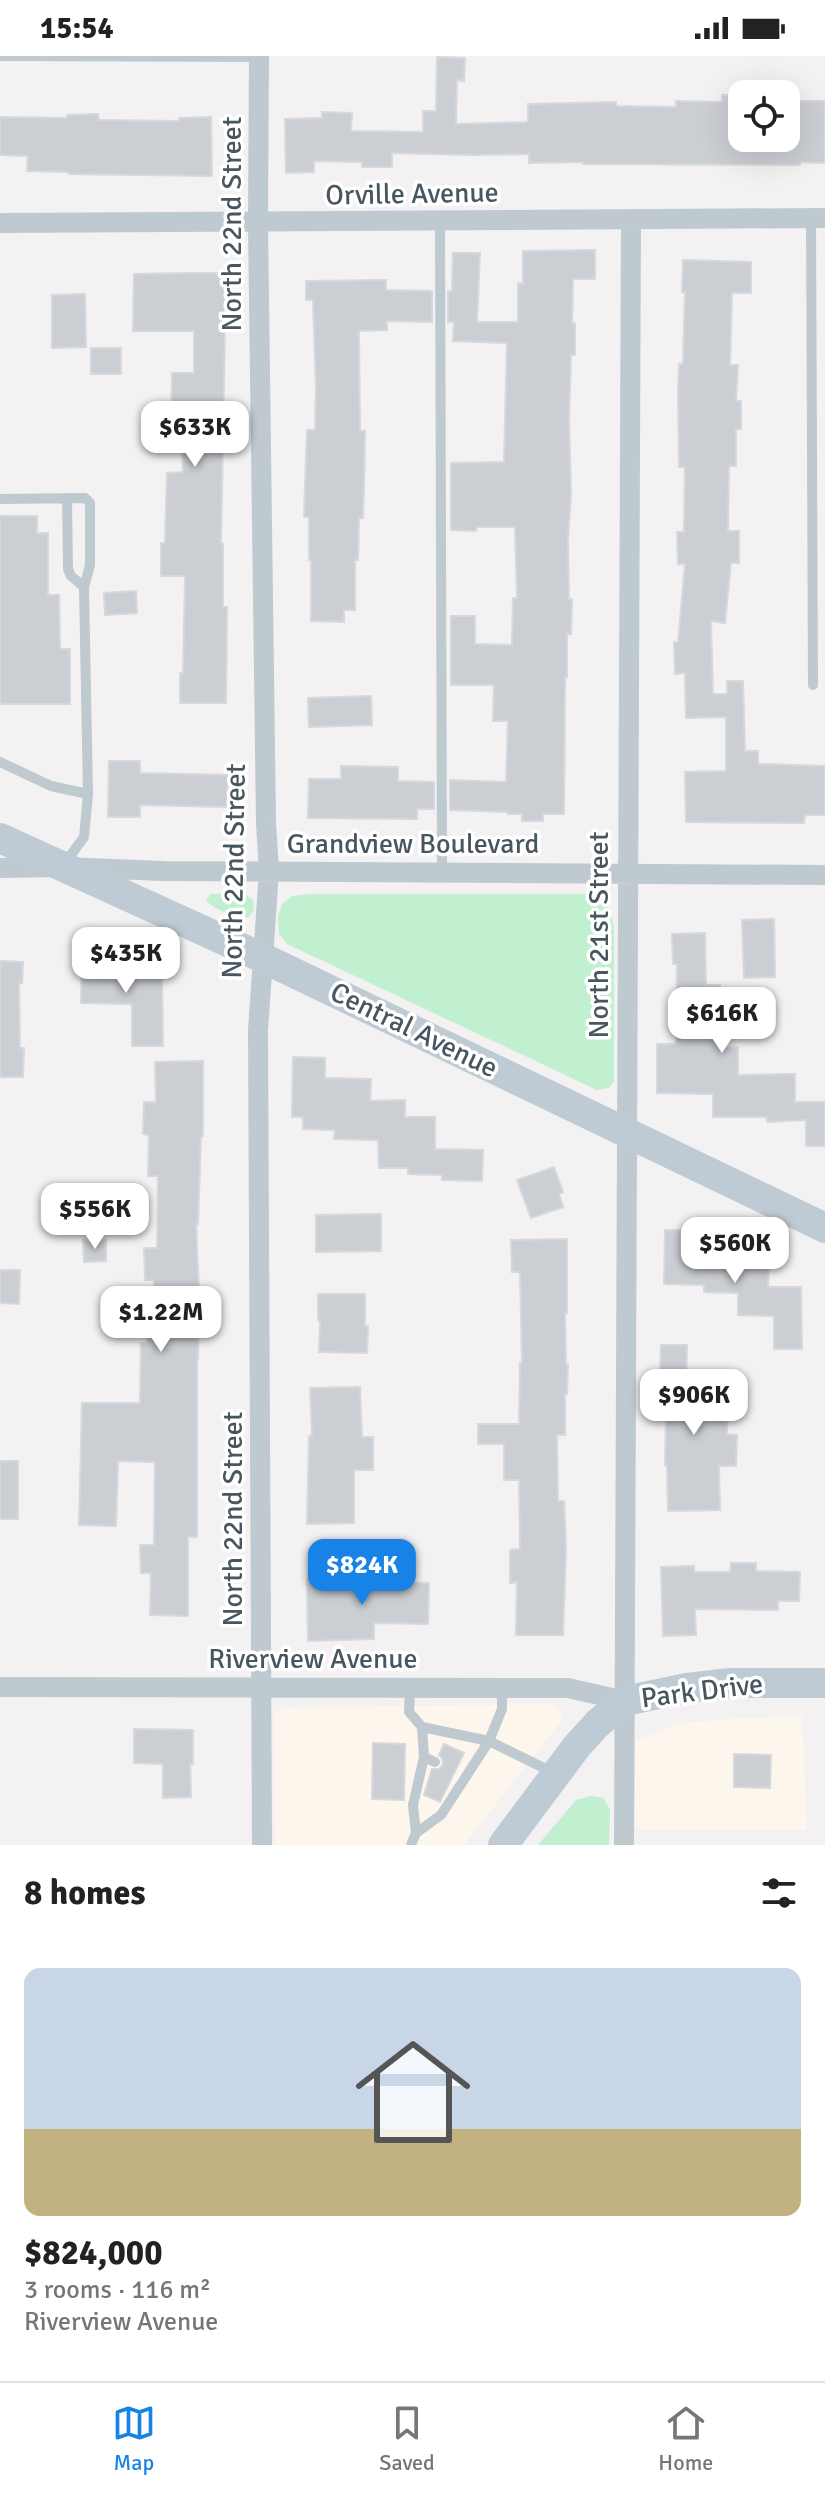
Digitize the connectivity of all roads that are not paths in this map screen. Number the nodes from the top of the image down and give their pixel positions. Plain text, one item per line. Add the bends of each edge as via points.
1 (0, 56) edge
2 (259, 56) edge
3 (818, 218) edge
4 (631, 219) junction
5 (440, 221) junction
6 (0, 223) edge
7 (258, 223) junction
8 (67, 498) junction
9 (0, 499) edge
10 (84, 587) junction
11 (813, 685) dead end
12 (0, 762) edge
13 (88, 794) junction
14 (0, 838) edge
15 (62, 867) junction
16 (0, 868) edge
17 (269, 871) junction
18 (442, 873) junction
19 (627, 873) junction
20 (825, 875) edge
21 (263, 958) junction
22 (626, 1133) junction
23 (825, 1228) edge
24 (825, 1683) edge
25 (0, 1687) edge
26 (262, 1687) junction
27 (410, 1687) junction
28 (502, 1688) junction
29 (625, 1701) junction
30 (422, 1727) junction
31 (489, 1741) junction
32 (424, 1757) junction
33 (435, 1762) dead end
34 (557, 1775) junction
35 (416, 1833) junction
36 (262, 1845) edge
37 (411, 1845) edge
38 (503, 1845) edge
39 (624, 1845) edge

1 - 2 lane
2 - 7 street, North 22nd Street
3 - 4 street, Orville Avenue
3 - 11 lane
4 - 5 street, Orville Avenue
4 - 19 street, North 21st Street
5 - 7 street, Orville Avenue
5 - 18 lane
6 - 7 street, Orville Avenue
7 - 17 street, North 22nd Street
8 - 9 lane
8 - 10 lane via 68,569
8 - 10 lane via 90,503 90,565
10 - 13 lane
12 - 13 lane via 51,786
13 - 15 lane via 84,837
14 - 15 main road, Central Avenue
15 - 16 street, Grandview Boulevard
15 - 17 street, Grandview Boulevard
15 - 21 main road, Central Avenue
17 - 18 street, Grandview Boulevard
17 - 21 street, North 22nd Street
18 - 19 street, Grandview Boulevard
19 - 20 street, Grandview Boulevard
19 - 22 street, North 21st Street
21 - 22 main road, Central Avenue
21 - 26 street, North 22nd Street via 258,1030
22 - 23 main road, Central Avenue
22 - 29 street, North 21st Street
24 - 29 main road, Park Drive via 730,1683
25 - 26 street, Riverview Avenue
26 - 27 street, Riverview Avenue
26 - 36 street, North 22nd Street
27 - 28 street, Riverview Avenue
27 - 30 lane via 409,1712
28 - 29 street, Riverview Avenue via 568,1688
28 - 31 lane via 502,1709
29 - 34 main road, Park Drive via 598,1723
29 - 39 street, North 21st Street
30 - 31 lane
30 - 32 lane
31 - 34 lane
31 - 35 lane via 461,1773 441,1815
32 - 33 lane
32 - 35 lane via 413,1805
34 - 38 main road, Park Drive
35 - 37 lane

